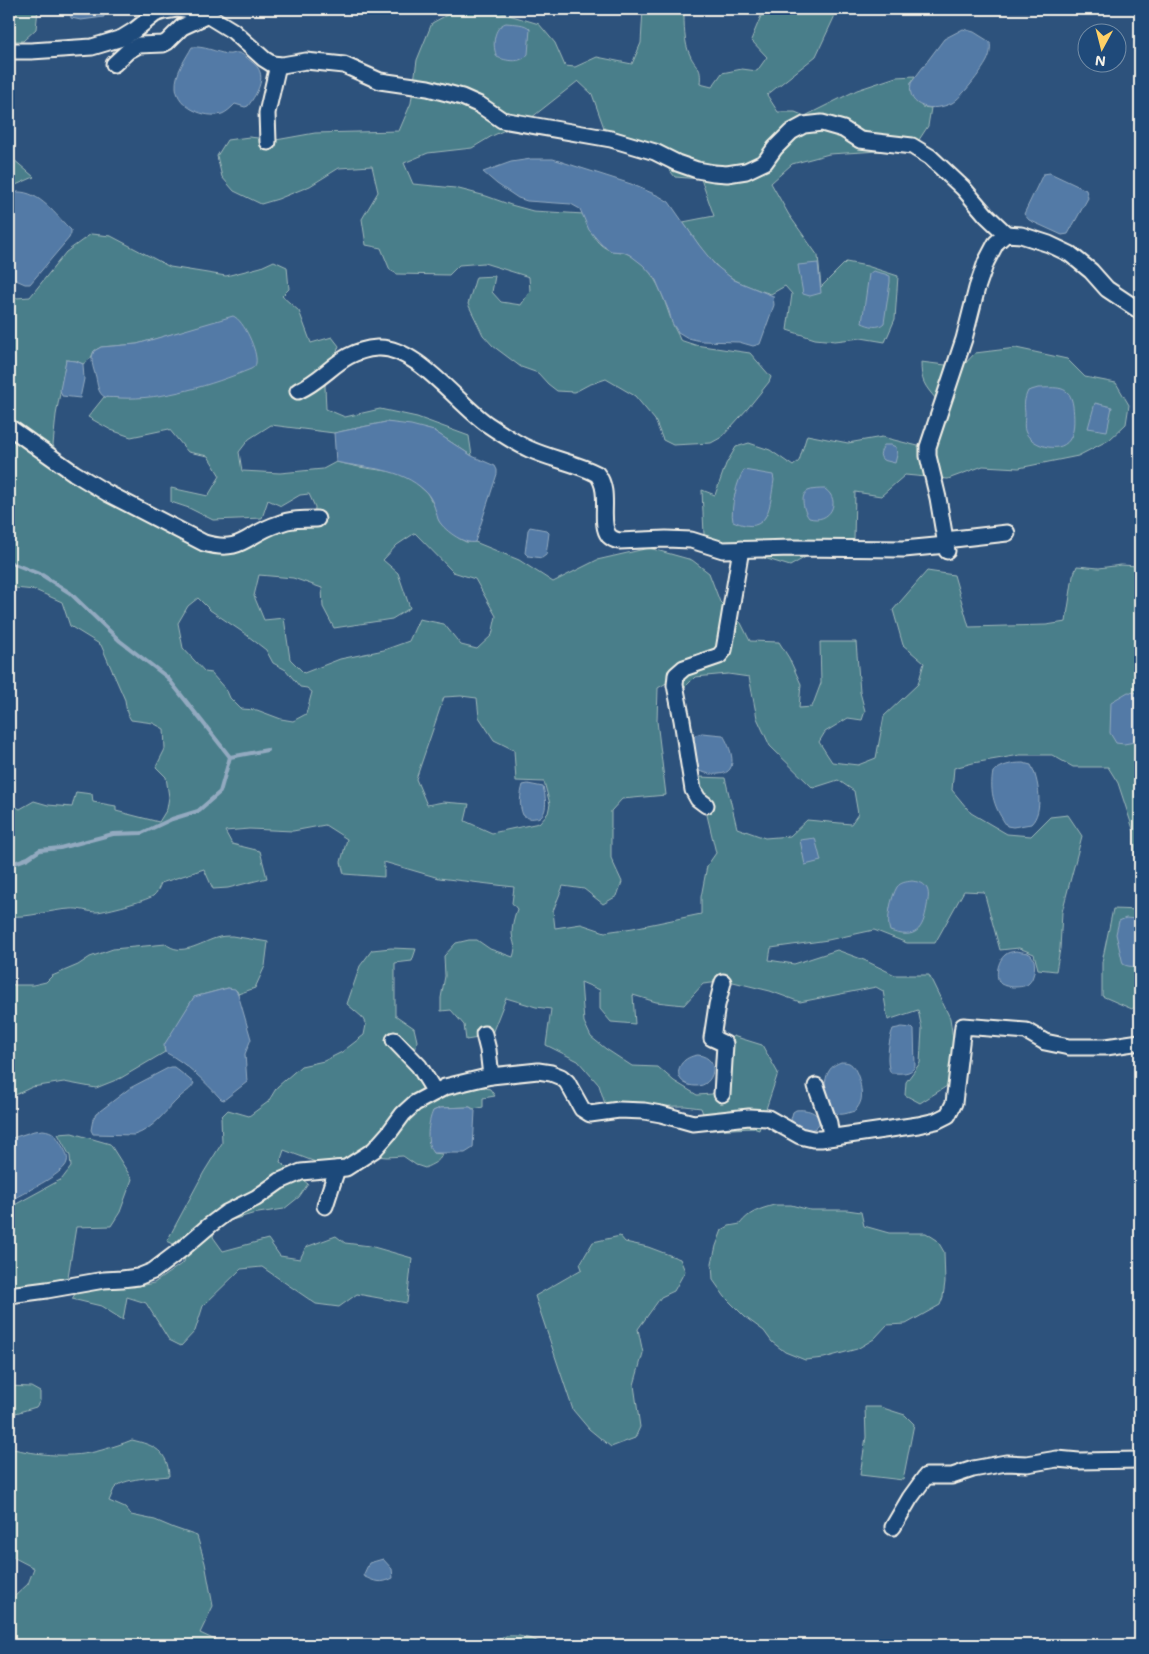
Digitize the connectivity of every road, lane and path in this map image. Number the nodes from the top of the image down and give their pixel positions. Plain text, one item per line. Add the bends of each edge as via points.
1 (226, 9) edge
2 (210, 17) junction
3 (9, 51) edge
4 (114, 64) dead end
5 (278, 65) junction
6 (268, 142) dead end
7 (1006, 234) junction
8 (1140, 311) edge
9 (298, 391) dead end
10 (9, 427) edge
11 (317, 519) dead end
12 (1007, 533) dead end
13 (946, 545) junction
14 (742, 549) junction
15 (706, 805) dead end
16 (723, 982) dead end
17 (484, 1034) dead end
18 (394, 1040) dead end
19 (1140, 1042) edge
20 (491, 1076) junction
21 (816, 1086) dead end
22 (435, 1092) junction
23 (722, 1094) dead end
24 (831, 1136) junction
25 (336, 1169) junction
26 (325, 1206) dead end
27 (9, 1295) edge
28 (1140, 1460) edge
29 (893, 1527) dead end

1 - 2 street
2 - 3 street via 189,10 164,11 122,38 92,47
2 - 4 street via 182,27 167,42 139,45 128,50
2 - 5 street via 246,41 268,62
5 - 6 street via 267,113
5 - 7 street via 306,61 344,65 380,81 462,97 502,120 611,139 714,174 746,171 765,162 791,132 804,124 822,123 843,129 860,140 912,146 930,157
7 - 8 street via 1021,235 1070,254 1107,289
7 - 13 street via 996,243 986,262 928,447
9 - 14 street via 349,355 379,348 391,350 418,363 465,407 511,440 597,474 604,487 606,527 612,539 691,540 723,550
10 - 11 street via 107,493 204,543 220,547 238,545 276,524
12 - 13 street
13 - 14 street via 904,549
14 - 15 street via 724,650 719,656 684,668 676,675 675,686 693,790
16 - 23 street via 712,1038 725,1044
17 - 20 street
18 - 22 street via 419,1066
19 - 24 street via 1106,1047 1069,1047 1045,1042 1026,1031 963,1026 954,1103 948,1115 918,1125
20 - 22 street
20 - 24 street via 538,1071 551,1073 567,1082 582,1109 590,1114 644,1111 693,1123 749,1116 768,1118 800,1136 813,1139
21 - 24 street
22 - 25 street via 415,1103 374,1150 346,1168
25 - 26 street
25 - 27 street via 301,1172 280,1181 226,1213 153,1271 138,1277
28 - 29 street via 1057,1459 1027,1464 1006,1463 952,1476 926,1476

